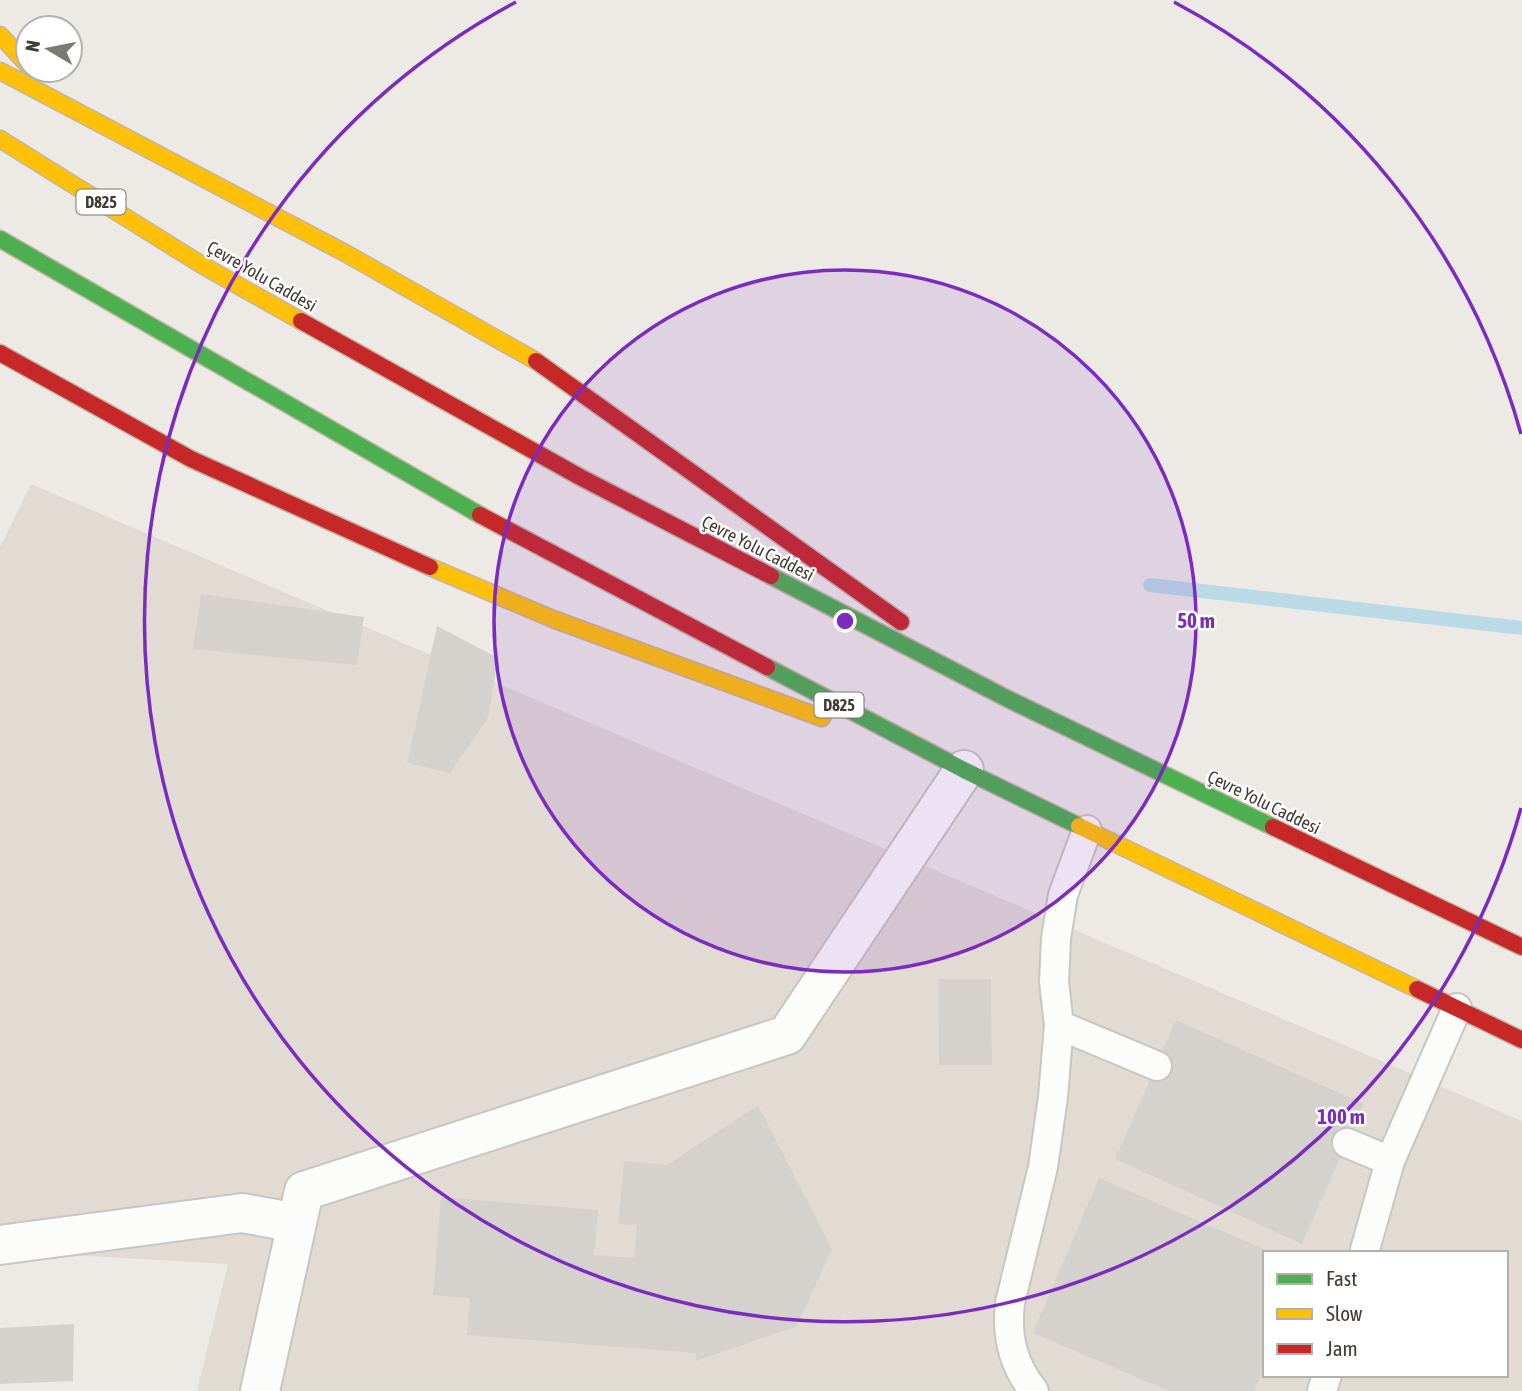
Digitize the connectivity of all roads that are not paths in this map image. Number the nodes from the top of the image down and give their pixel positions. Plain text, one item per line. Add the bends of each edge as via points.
1 (0, 35) edge
2 (14, 50) edge
3 (0, 71) edge
4 (49, 84) edge
5 (84, 114) junction
6 (0, 139) edge
7 (0, 239) edge
8 (0, 353) edge
9 (1008, 699) junction
10 (964, 771) junction
11 (1087, 830) junction
12 (1522, 947) edge
13 (1457, 1008) junction
14 (1059, 1025) junction
15 (1522, 1040) edge
16 (1157, 1066) dead end
17 (1347, 1143) dead end
18 (1390, 1161) junction
19 (297, 1223) junction
20 (0, 1245) edge
21 (1365, 1251) edge
22 (260, 1391) edge
23 (1034, 1391) edge

1 - 2 highway
3 - 5 highway
4 - 5 highway
5 - 9 highway via 527,355
6 - 9 highway, Çevre Yolu Caddesi / D825 via 202,265 580,477
7 - 10 highway, D825 via 460,505
8 - 10 highway via 191,459 440,571 553,619
9 - 12 highway, Çevre Yolu Caddesi / D825
10 - 11 highway, D825
10 - 19 street via 787,1035 304,1191
11 - 13 highway, D825
11 - 14 lane via 1070,873 1056,939
13 - 15 highway, D825
13 - 18 lane
14 - 16 lane
14 - 23 lane via 1043,1167 1007,1324 1016,1362
17 - 18 lane
18 - 21 lane
19 - 20 street via 242,1213
19 - 22 street

